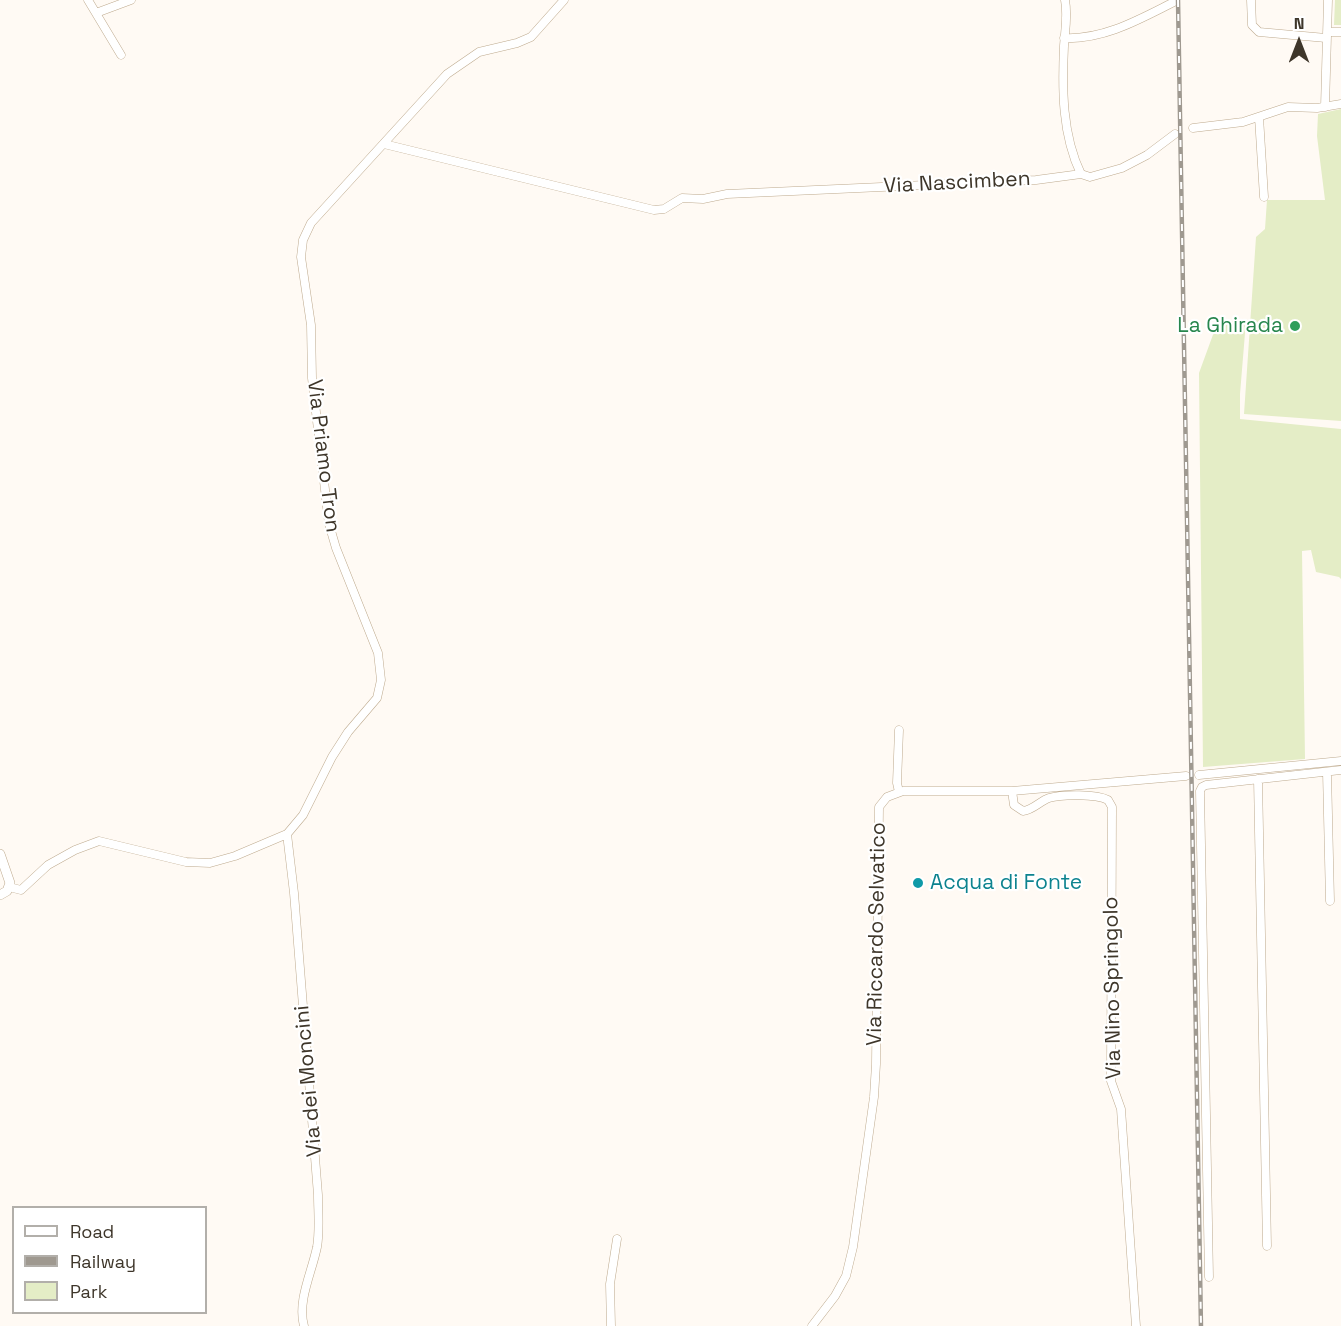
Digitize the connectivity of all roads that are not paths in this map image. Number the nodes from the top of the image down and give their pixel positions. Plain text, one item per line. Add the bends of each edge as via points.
1 (88, 0) edge
2 (131, 0) edge
3 (564, 0) edge
4 (1065, 0) edge
5 (1251, 0) edge
6 (1328, 0) edge
7 (1174, 2) dead end
8 (96, 13) junction
9 (1341, 32) edge
10 (1327, 35) junction
11 (1064, 38) junction
12 (121, 55) dead end
13 (1341, 104) edge
14 (1325, 107) junction
15 (1259, 117) junction
16 (1193, 128) dead end
17 (1175, 134) dead end
18 (384, 144) junction
19 (1081, 174) junction
20 (1264, 197) dead end
21 (899, 730) dead end
22 (1341, 761) edge
23 (1341, 770) edge
24 (1327, 771) junction
25 (1199, 774) dead end
26 (1186, 776) dead end
27 (1258, 779) junction
28 (1012, 791) junction
29 (900, 792) junction
30 (287, 834) junction
31 (0, 854) edge
32 (6, 890) edge
33 (1330, 902) dead end
34 (617, 1239) dead end
35 (1267, 1246) dead end
36 (1209, 1277) dead end
37 (304, 1326) edge
38 (611, 1326) edge
39 (812, 1326) edge
40 (1136, 1326) edge

1 - 8 street
2 - 8 street
3 - 18 street, Via Priamo Tron via 531,37 478,52 463,61
4 - 11 street
5 - 10 street via 1252,25 1262,34
6 - 10 street
7 - 11 street via 1111,31
8 - 12 street
9 - 10 street
10 - 14 street
11 - 19 street via 1067,129
13 - 14 street
14 - 15 street via 1288,107
15 - 16 street
15 - 20 street
17 - 19 street, Via Nascimben via 1148,155 1122,168 1090,177
18 - 19 street, Via Nascimben via 654,210 664,209 681,198 727,194 1036,180
18 - 30 street, Via Priamo Tron via 310,223 301,257 329,524 369,625 381,680 377,698 343,740 303,815
21 - 29 street
22 - 25 street
23 - 24 street
24 - 27 street
24 - 33 street
26 - 28 street, Via Riccardo Selvatico
27 - 35 street
27 - 36 street via 1206,785 1200,791
28 - 29 street, Via Riccardo Selvatico
28 - 40 street, Via Nino Springolo via 1014,805 1023,811 1057,797 1104,798 1112,807 1111,1081 1121,1109
29 - 39 street, Via Riccardo Selvatico via 887,796 879,807 876,1064 853,1247 846,1276
30 - 32 street via 210,863 186,862 99,841 48,865 24,887
30 - 37 street, Via dei Moncini via 318,1195 317,1245 303,1305
31 - 32 street
34 - 38 street via 610,1284

